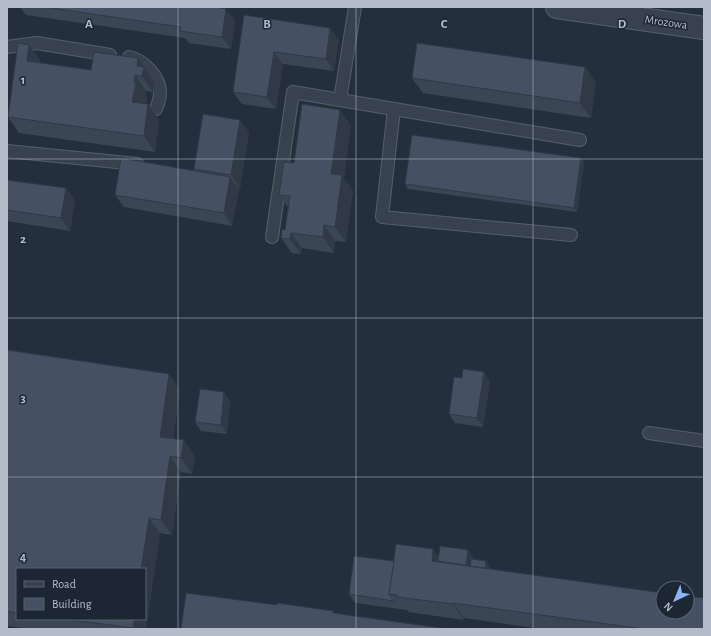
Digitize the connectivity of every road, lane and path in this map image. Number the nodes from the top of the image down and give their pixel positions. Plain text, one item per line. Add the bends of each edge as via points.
1 (355, 7) edge
2 (557, 7) edge
3 (594, 9) edge
4 (704, 28) edge
5 (7, 48) edge
6 (340, 100) junction
7 (156, 109) dead end
8 (394, 109) junction
9 (580, 140) dead end
10 (7, 151) edge
11 (149, 166) edge
12 (571, 235) dead end
13 (272, 237) dead end
14 (649, 433) dead end
15 (704, 441) edge

1 - 6 lane
2 - 3 street, Mrozowa
3 - 4 street, Mrozowa
5 - 7 lane via 37,43 133,58 147,67 156,79 160,93
6 - 8 lane
6 - 13 lane via 293,92
8 - 9 lane
8 - 12 lane via 382,217
10 - 11 lane
14 - 15 lane

